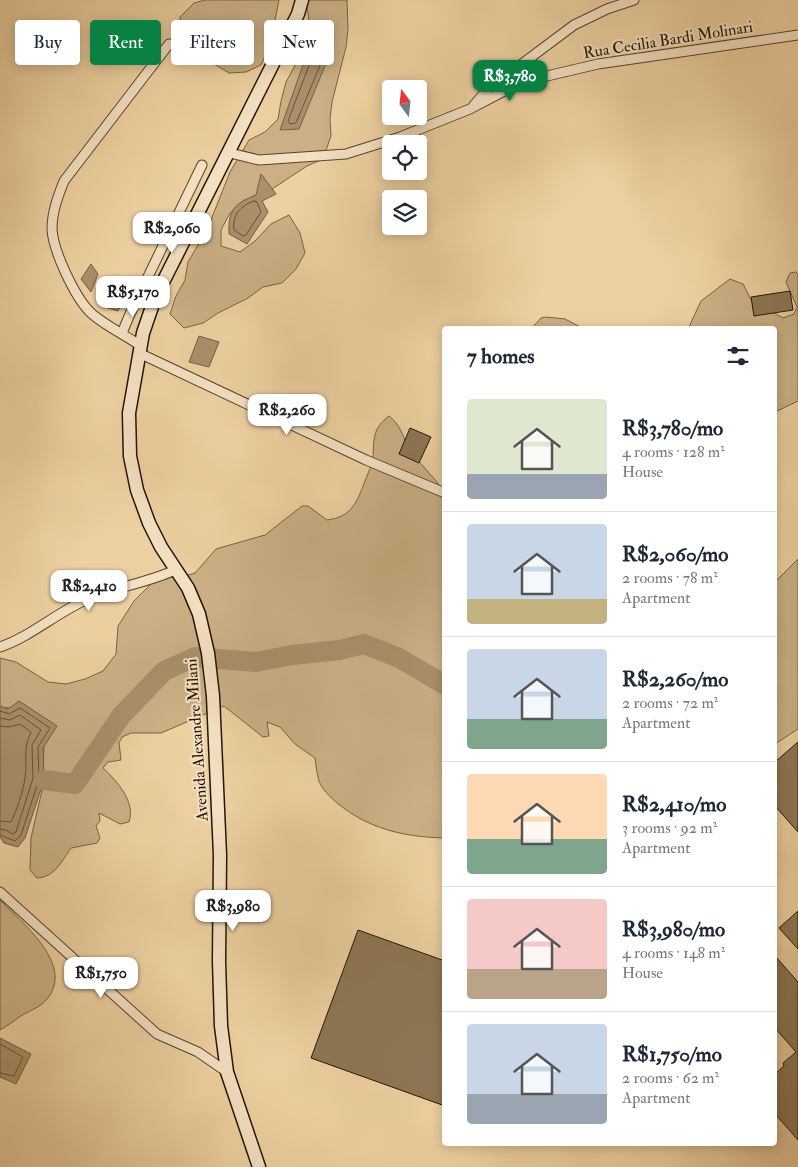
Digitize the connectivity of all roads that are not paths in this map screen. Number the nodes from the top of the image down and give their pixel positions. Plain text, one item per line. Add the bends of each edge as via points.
1 (302, 0) edge
2 (634, 0) edge
3 (798, 35) edge
4 (169, 44) dead end
5 (470, 109) junction
6 (230, 153) junction
7 (202, 165) dead end
8 (122, 333) junction
9 (141, 350) junction
10 (442, 493) edge
11 (175, 570) junction
12 (0, 646) edge
13 (0, 892) edge
14 (227, 1072) junction
15 (259, 1167) edge

1 - 6 street, Avenida Alexandre Milani
2 - 5 street via 574,25 487,90
3 - 5 street, Rua Cecilia Bardi Molinari via 598,64 508,89
4 - 8 street via 64,181 56,201 52,230 58,255 71,283 90,312
5 - 6 street, Rua Cecilia Bardi Molinari via 346,154 259,160
6 - 9 street, Avenida Alexandre Milani via 155,298
7 - 8 street
8 - 9 street
9 - 10 street via 366,460
9 - 11 street, Avenida Alexandre Milani via 129,413 130,456 137,490 149,523
11 - 12 street via 87,599
11 - 14 street, Avenida Alexandre Milani via 188,588 198,614 208,653 213,696 220,855 221,1026
13 - 14 street via 157,1034 198,1052
14 - 15 street, Avenida Alexandre Milani

